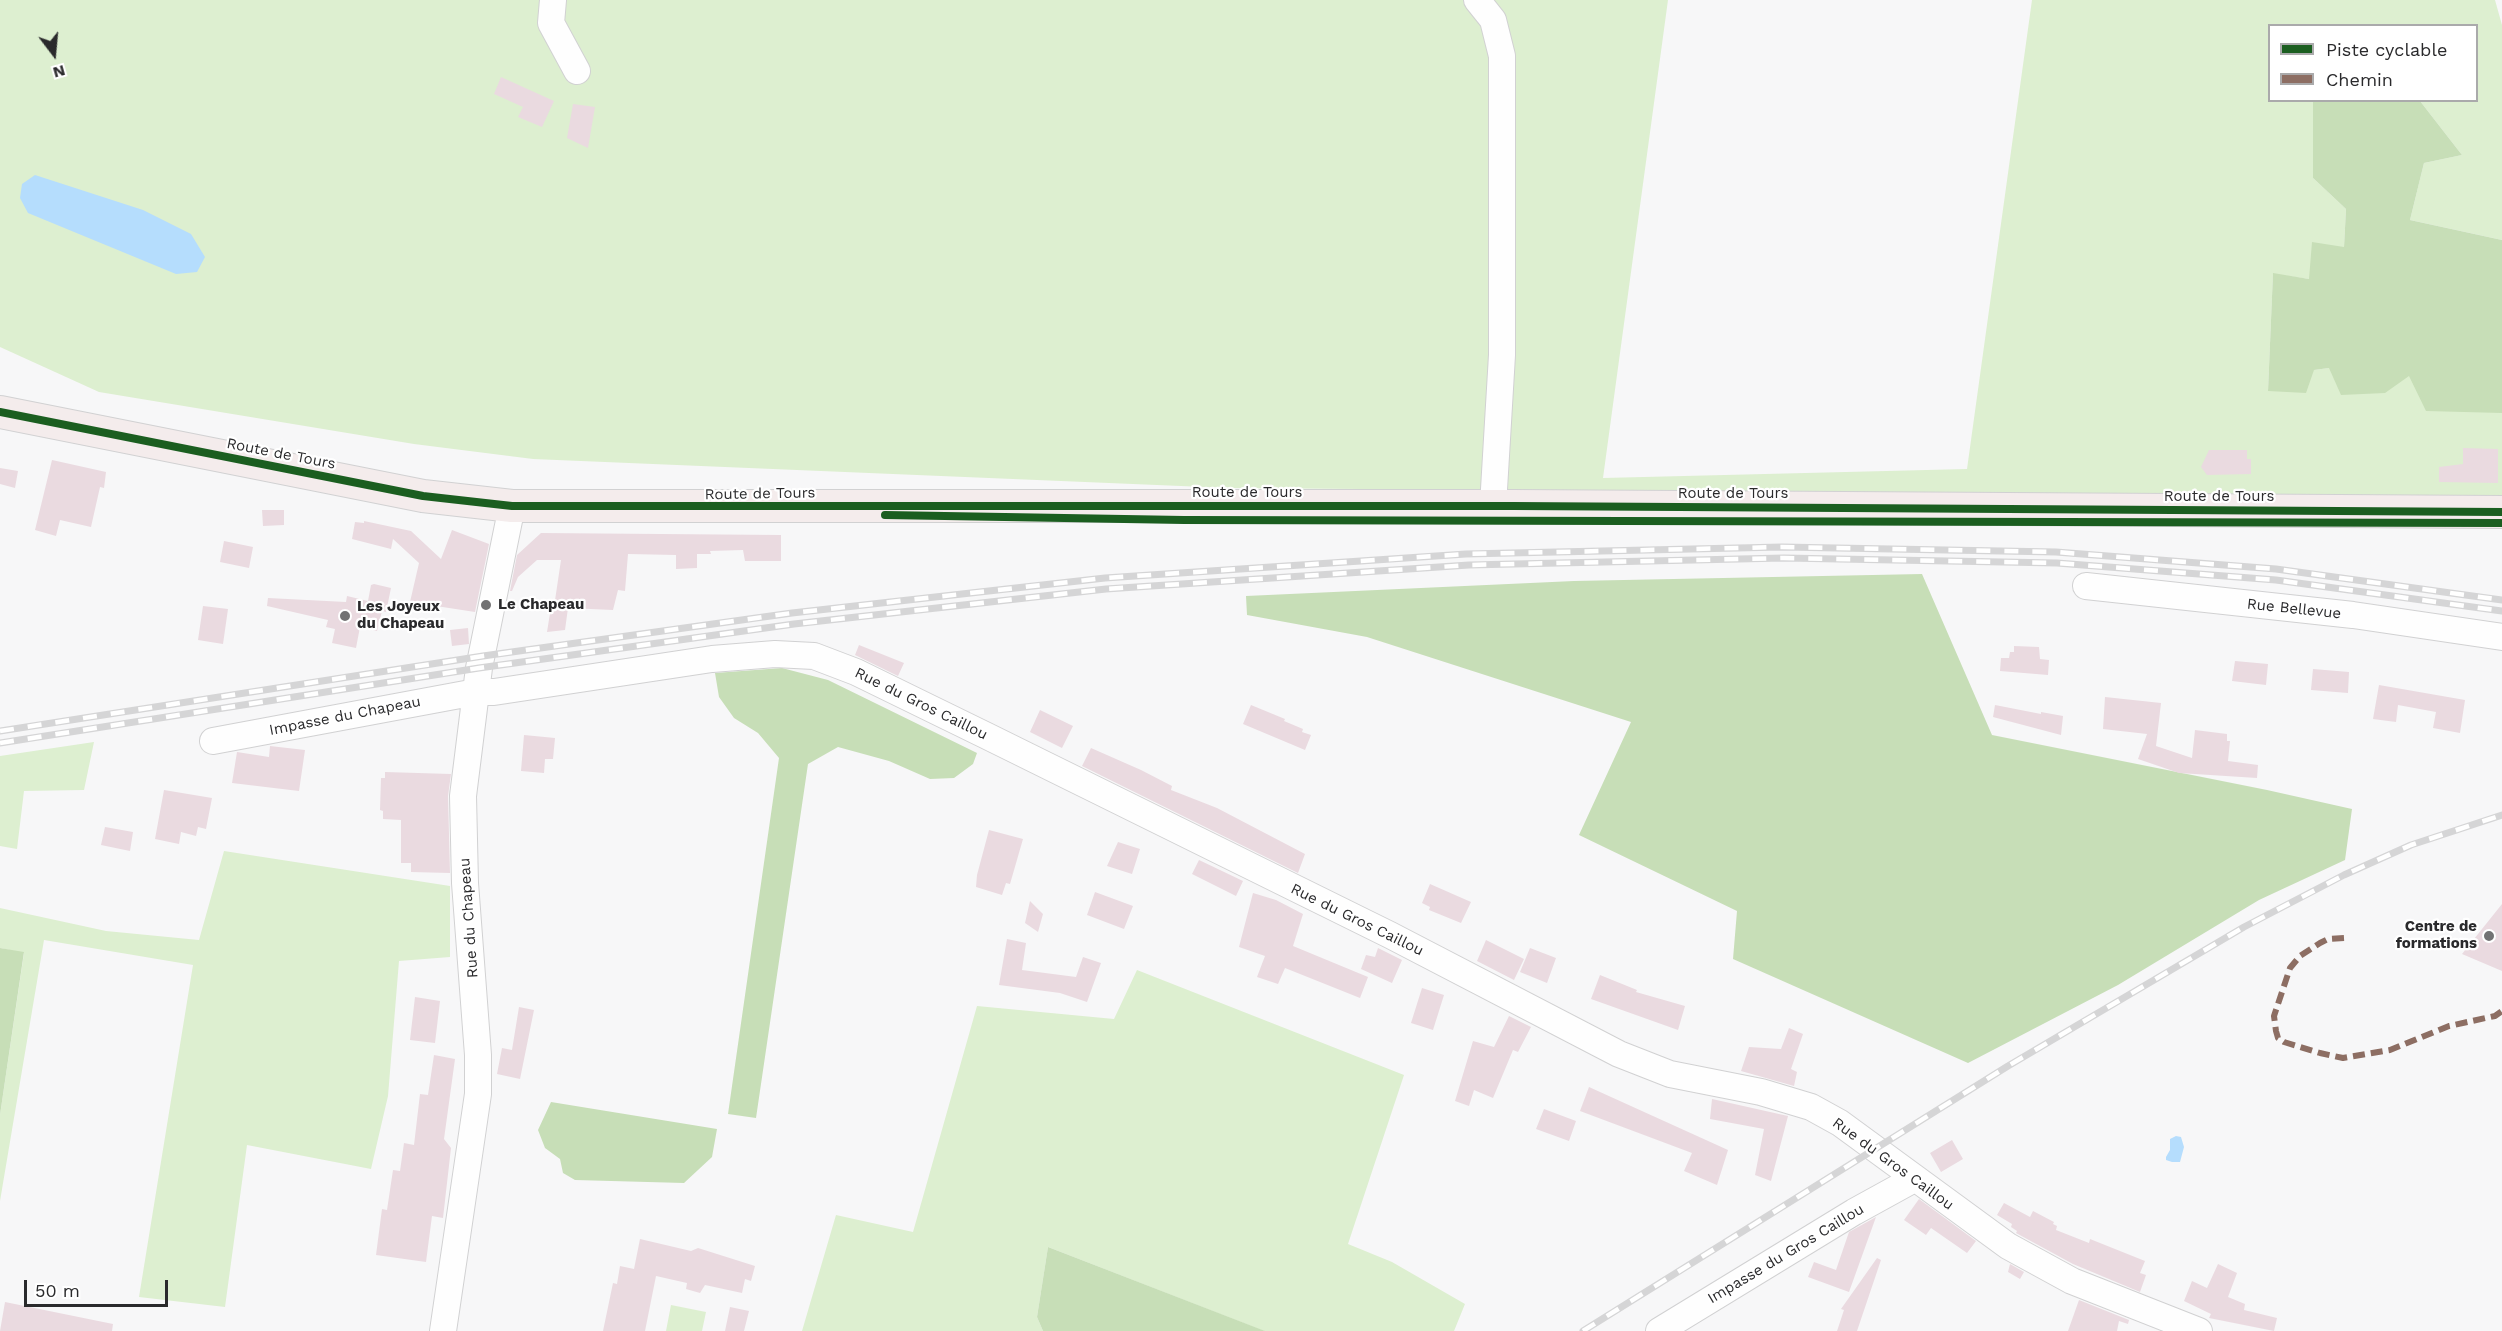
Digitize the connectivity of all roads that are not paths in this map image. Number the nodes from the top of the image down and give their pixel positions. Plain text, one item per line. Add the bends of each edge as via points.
1 (553, 0) edge
2 (1477, 0) edge
3 (577, 71) dead end
4 (0, 412) edge
5 (512, 506) junction
6 (1493, 506) junction
7 (2502, 512) edge
8 (2086, 586) dead end
9 (2502, 637) edge
10 (476, 692) junction
11 (213, 741) dead end
12 (1914, 1179) junction
13 (443, 1331) edge
14 (1659, 1331) edge
15 (2199, 1331) edge

1 - 3 street via 551,23
2 - 6 street via 1493,20 1502,56 1502,355
4 - 5 main road, Route de Tours via 423,496
5 - 6 main road, Route de Tours
5 - 10 street, Rue du Chapeau
6 - 7 main road, Route de Tours
8 - 9 street, Rue Bellevue via 2353,615
10 - 11 street, Impasse du Chapeau
10 - 12 street, Rue du Gros Caillou via 712,659 775,654 814,656 856,672 1390,935 1619,1054 1670,1074 1761,1092 1811,1107
10 - 13 street, Rue du Chapeau via 463,796 478,1094
12 - 14 street, Impasse du Gros Caillou
12 - 15 street, Rue du Gros Caillou via 2008,1246 2072,1281

